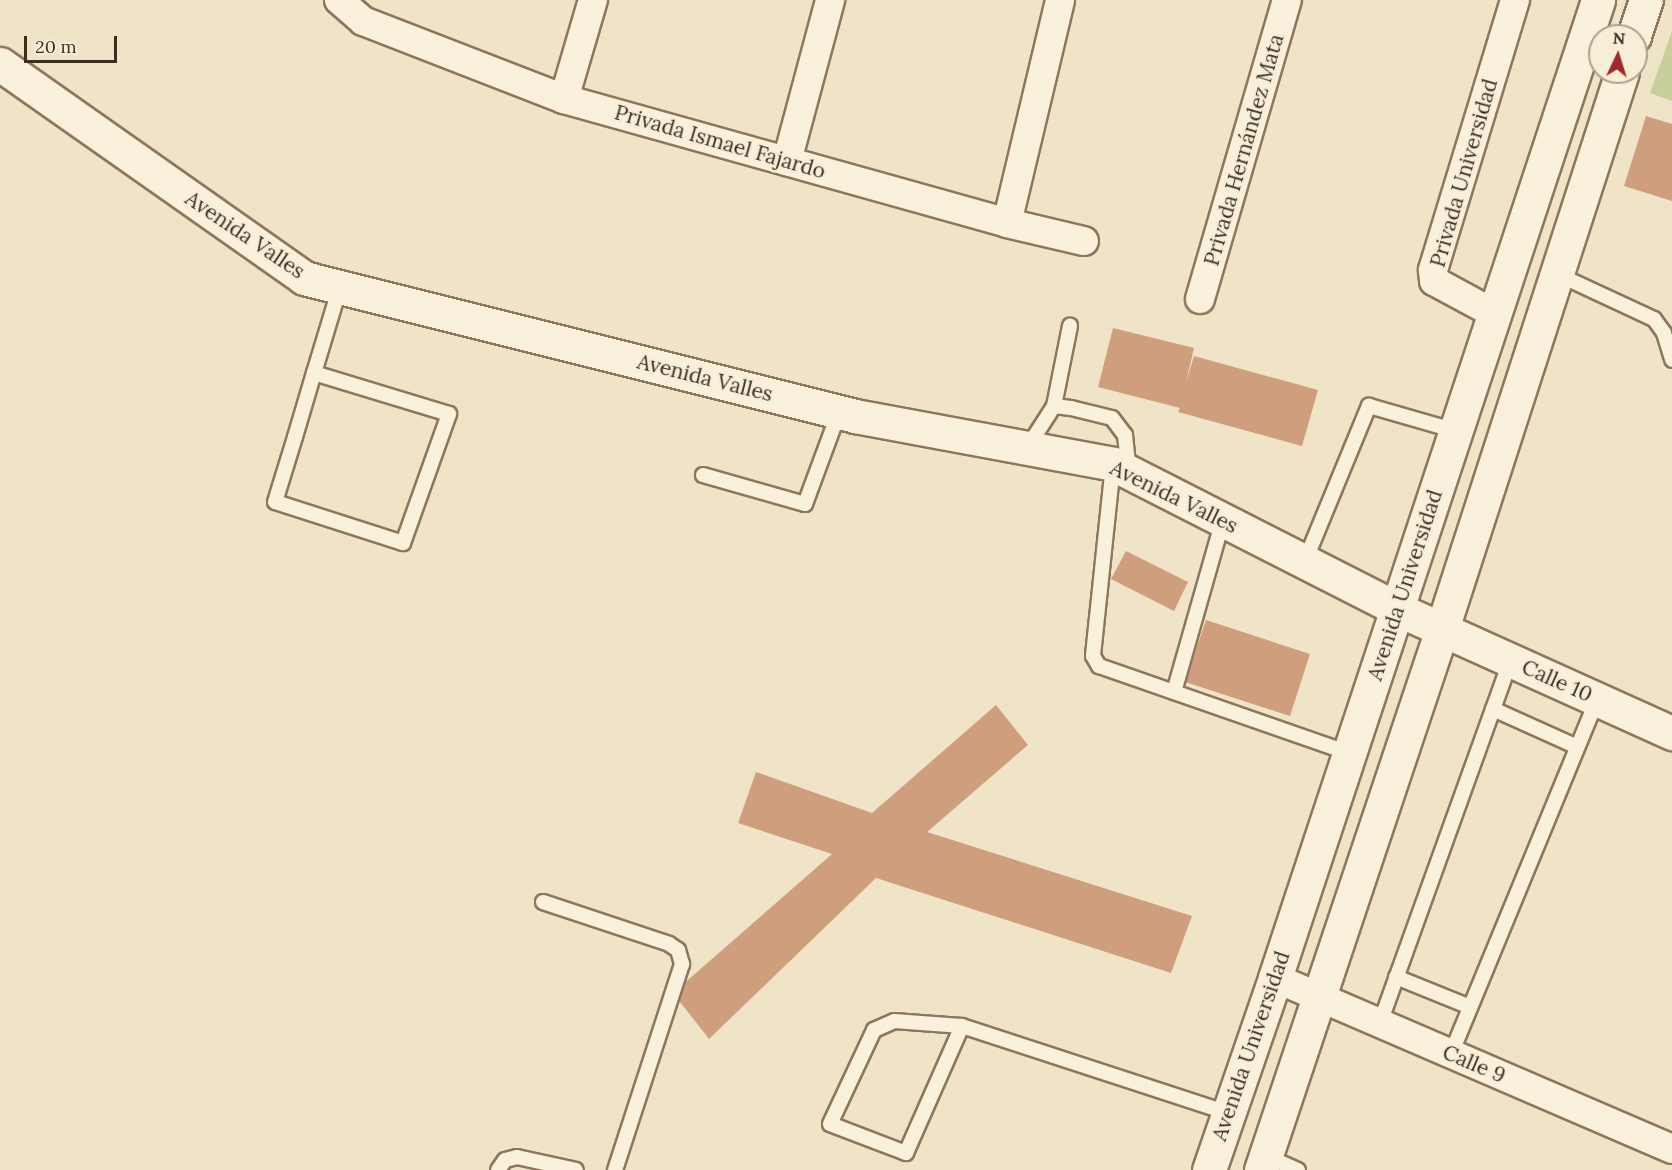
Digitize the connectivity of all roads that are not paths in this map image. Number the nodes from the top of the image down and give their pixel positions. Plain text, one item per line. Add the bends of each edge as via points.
1 (339, 0) edge
2 (593, 0) edge
3 (830, 0) edge
4 (1060, 0) edge
5 (1287, 0) edge
6 (1515, 0) edge
7 (1598, 0) edge
8 (1646, 0) edge
9 (366, 11) edge
10 (1638, 24) edge
11 (0, 64) edge
12 (1618, 84) edge
13 (564, 99) junction
14 (787, 161) junction
15 (1007, 223) junction
16 (1084, 241) dead end
17 (1557, 274) junction
18 (340, 287) junction
19 (1200, 299) dead end
20 (1495, 314) junction
21 (1070, 326) dead end
22 (1672, 360) edge
23 (314, 373) junction
24 (1054, 405) junction
25 (839, 412) junction
26 (1456, 431) junction
27 (1027, 448) junction
28 (1121, 469) junction
29 (703, 475) dead end
30 (1223, 520) junction
31 (1305, 562) junction
32 (1397, 609) junction
33 (1442, 629) junction
34 (1511, 660) junction
35 (1174, 692) junction
36 (1597, 699) junction
37 (1493, 709) junction
38 (1672, 733) edge
39 (1577, 747) junction
40 (1350, 753) junction
41 (543, 902) dead end
42 (1396, 976) junction
43 (1275, 978) junction
44 (1319, 997) junction
45 (1470, 1007) junction
46 (1380, 1023) junction
47 (962, 1026) junction
48 (1450, 1054) junction
49 (1228, 1113) junction
50 (1672, 1149) edge
51 (1264, 1163) edge
52 (498, 1170) edge
53 (576, 1170) edge
54 (615, 1170) edge
55 (1209, 1170) edge
56 (1298, 1170) edge

1 - 9 street, Privada Ismael Fajardo
2 - 13 street
3 - 14 street
4 - 15 street
5 - 19 street, Privada Hernández Mata
6 - 20 street, Privada Universidad via 1433,270 1434,281
7 - 20 main road, Avenida Universidad
8 - 10 main road
9 - 13 street, Privada Ismael Fajardo
11 - 18 main road, Avenida Valles via 304,278
12 - 17 main road
13 - 14 street, Privada Ismael Fajardo
14 - 15 street, Privada Ismael Fajardo
15 - 16 street, Privada Ismael Fajardo
17 - 22 lane via 1653,319 1664,333
17 - 33 main road
18 - 23 lane
18 - 25 main road, Avenida Valles
20 - 26 main road, Avenida Universidad
21 - 24 lane
23 - 23 lane via 275,502 403,543 449,414
24 - 27 lane
24 - 28 lane via 1112,418 1125,435
25 - 27 main road, Avenida Valles
25 - 29 lane via 805,504
26 - 31 lane via 1369,406
26 - 32 main road, Avenida Universidad
27 - 28 main road, Avenida Valles
28 - 30 main road, Avenida Valles
28 - 35 lane via 1093,656 1099,666
30 - 31 main road, Avenida Valles
30 - 35 lane
31 - 32 main road, Avenida Valles
32 - 33 main road, Avenida Valles
32 - 40 main road, Avenida Universidad
33 - 34 main road, Calle 10
33 - 44 main road
34 - 36 main road, Calle 10
34 - 37 lane
35 - 40 lane
36 - 38 main road, Calle 10
36 - 39 lane
37 - 39 lane
37 - 42 lane
39 - 45 lane
40 - 43 main road, Avenida Universidad
41 - 54 lane via 669,944 678,950 682,964
42 - 45 lane
42 - 46 lane
43 - 44 street, Calle 9
43 - 49 main road, Avenida Universidad
44 - 46 street, Calle 9
44 - 51 main road
45 - 48 lane
46 - 48 street, Calle 9
47 - 47 lane via 894,1021 874,1030 830,1124 906,1153
47 - 49 lane
48 - 50 street, Calle 9
49 - 55 main road, Avenida Universidad
51 - 56 lane
52 - 53 lane via 505,1160 517,1157

